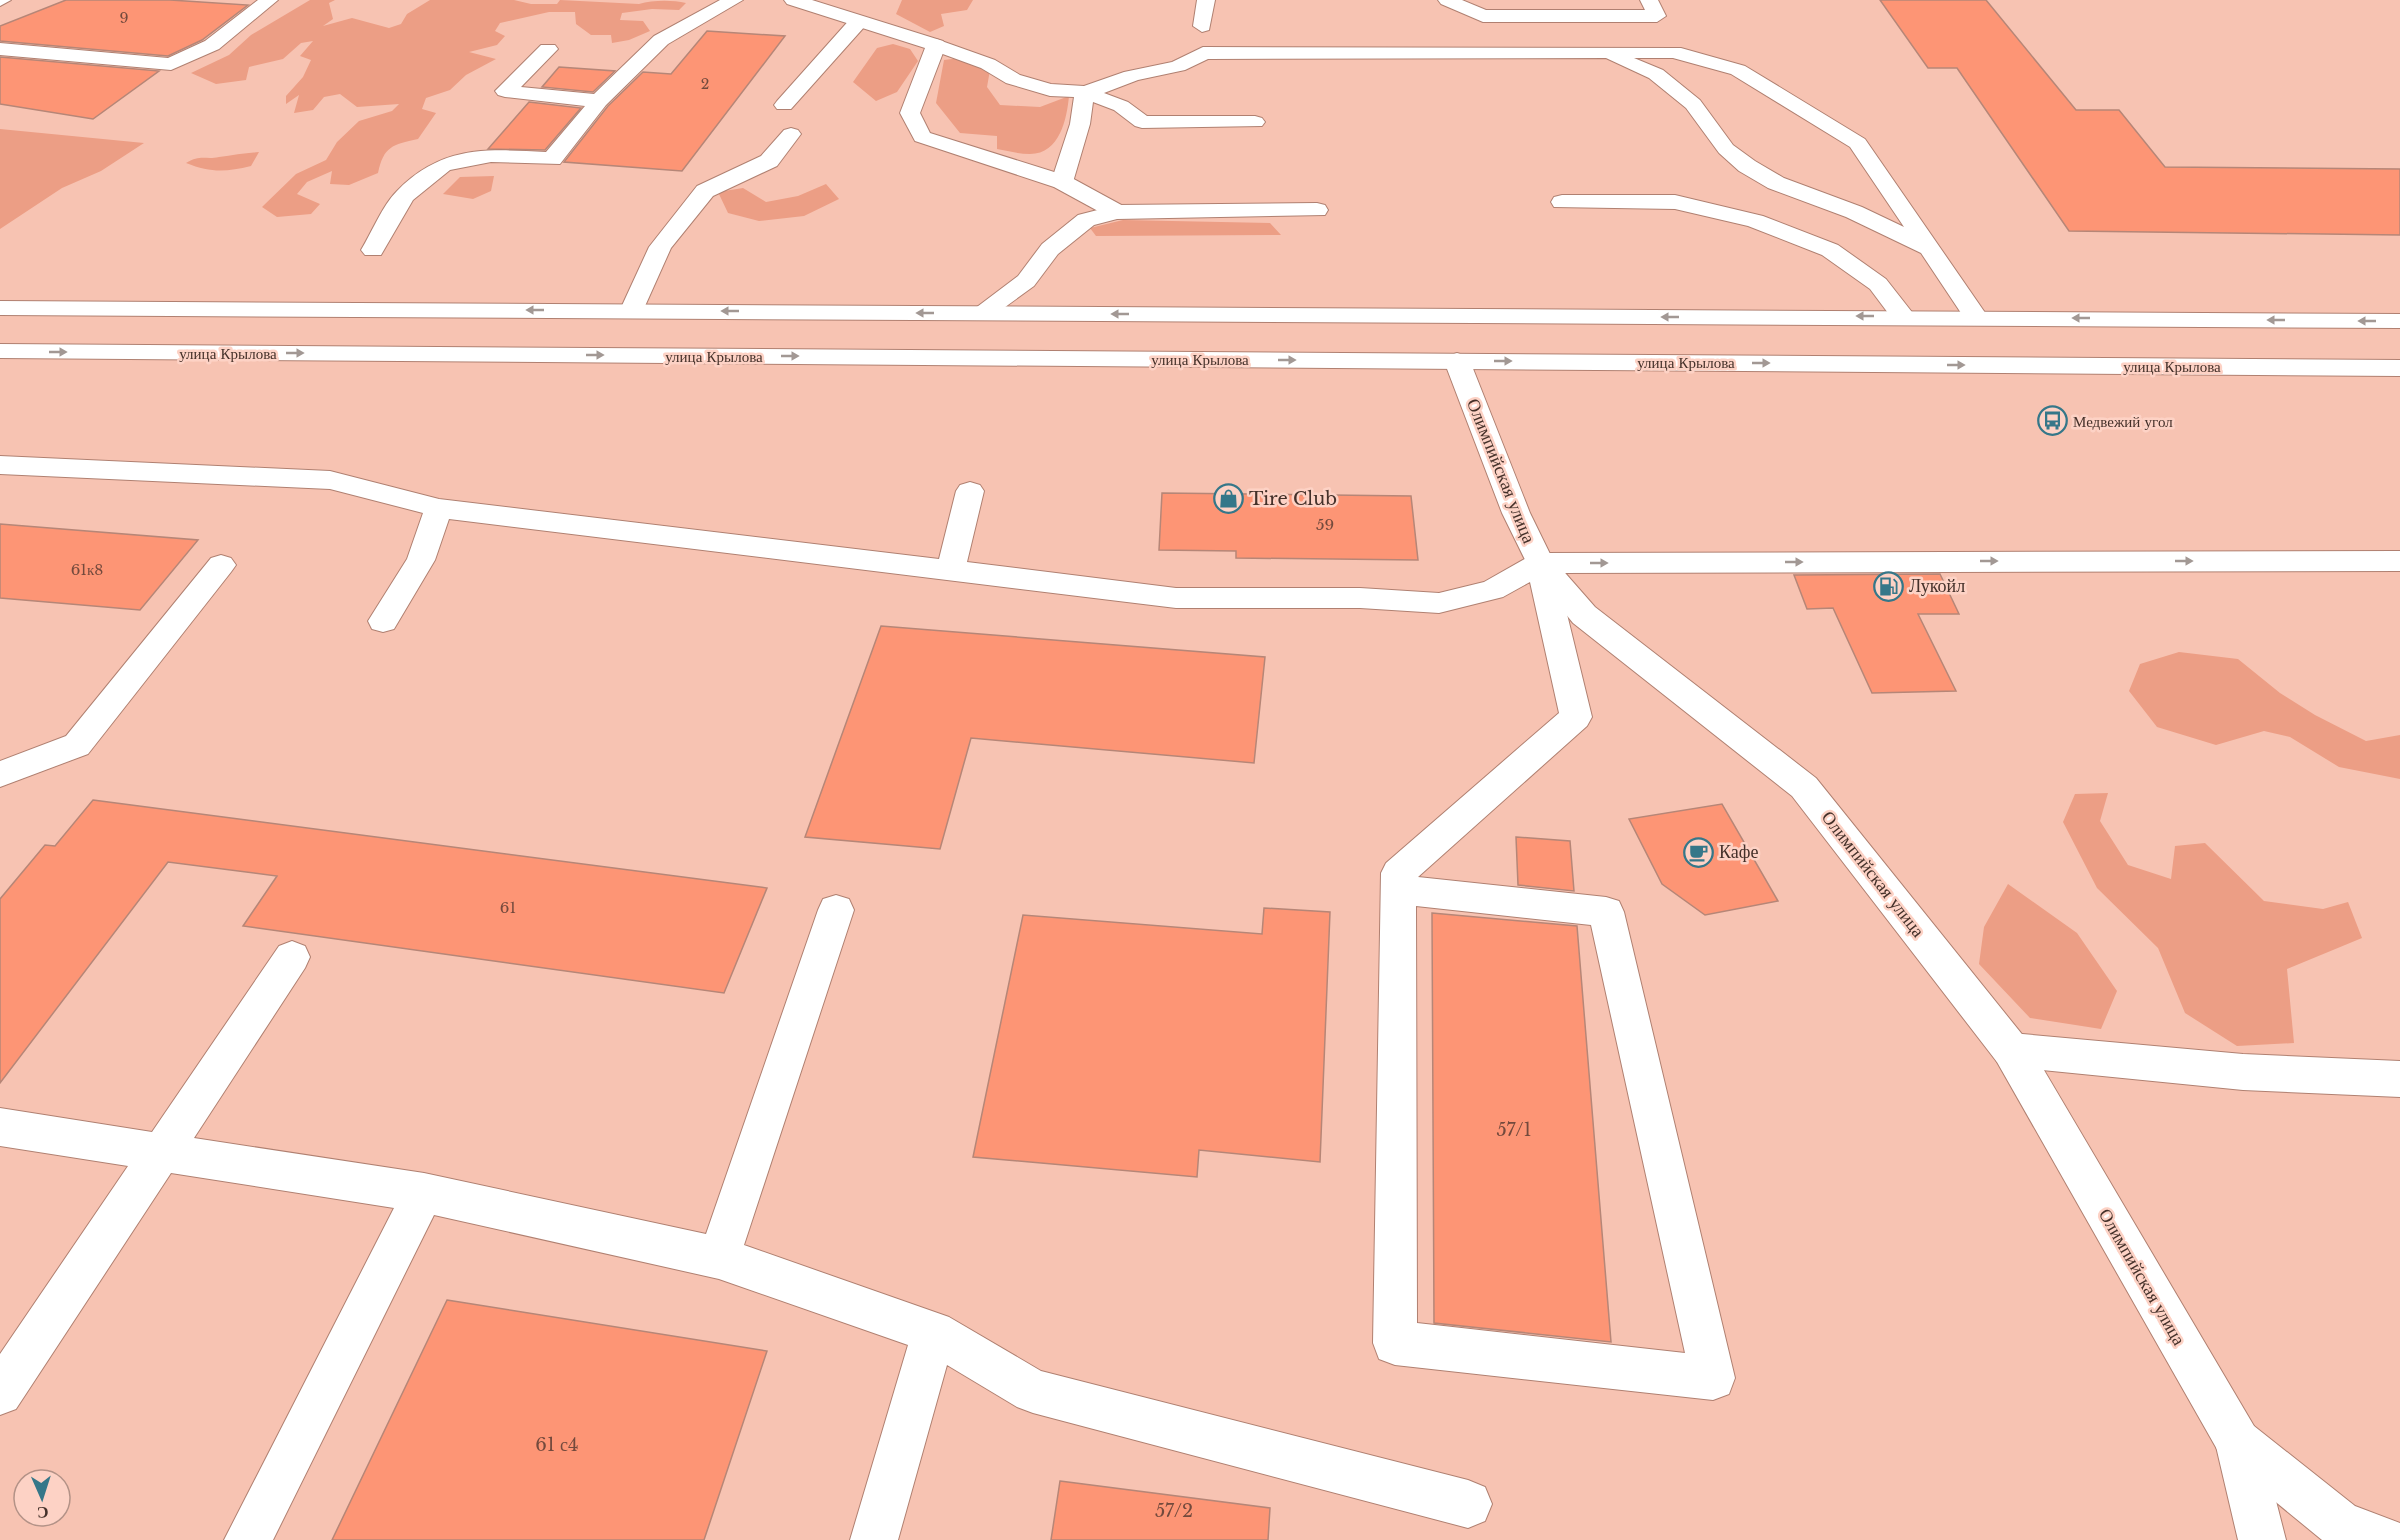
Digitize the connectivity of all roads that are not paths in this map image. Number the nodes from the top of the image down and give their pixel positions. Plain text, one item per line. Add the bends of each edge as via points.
1 (269, 0) edge
2 (734, 0) edge
3 (793, 0) edge
4 (1206, 0) edge
5 (1448, 0) edge
6 (1649, 0) edge
7 (1480, 8) edge
8 (859, 21) junction
9 (1202, 26) dead end
10 (936, 45) junction
11 (0, 49) edge
12 (548, 49) dead end
13 (1495, 51) junction
14 (1600, 51) junction
15 (1085, 92) junction
16 (599, 101) junction
17 (784, 105) dead end
18 (1255, 122) dead end
19 (791, 134) dead end
20 (1062, 182) junction
21 (1562, 202) dead end
22 (1317, 210) dead end
23 (1117, 212) junction
24 (1929, 248) junction
25 (373, 250) dead end
26 (0, 308) edge
27 (632, 310) junction
28 (981, 313) junction
29 (1903, 316) junction
30 (1976, 317) junction
31 (2400, 321) edge
32 (0, 351) edge
33 (1457, 361) junction
34 (2400, 368) edge
35 (0, 465) edge
36 (970, 491) dead end
37 (439, 508) junction
38 (2400, 561) edge
39 (1540, 563) junction
40 (221, 565) dead end
41 (950, 571) junction
42 (383, 621) dead end
43 (0, 774) edge
44 (1398, 889) junction
45 (836, 910) dead end
46 (292, 957) dead end
47 (2011, 1050) junction
48 (2400, 1079) edge
49 (0, 1127) edge
50 (161, 1152) junction
51 (424, 1193) junction
52 (719, 1258) junction
53 (934, 1332) junction
54 (0, 1393) edge
55 (2238, 1442) junction
56 (1468, 1504) dead end
57 (248, 1540) edge
58 (874, 1540) edge
59 (2262, 1540) edge
60 (2383, 1540) edge

1 - 11 main road via 212,45 171,64
2 - 16 main road via 661,40
3 - 8 main road
4 - 9 main road
5 - 7 main road
6 - 7 main road via 1657,16
7 - 13 main road
8 - 10 main road
8 - 17 main road
10 - 15 main road via 988,64 1012,79 1050,90
10 - 20 main road via 910,113 922,137
12 - 16 main road via 505,91
13 - 14 main road
13 - 15 main road via 1203,53 1193,62 1129,76
14 - 24 main road via 1656,74 1693,104 1726,149 1746,166 1776,183 1854,212
14 - 24 main road via 1674,52 1738,70 1858,143
15 - 18 main road via 1121,106 1142,122
15 - 20 main road via 1080,124
16 - 25 main road via 552,159 491,156 443,165 404,196
19 - 27 main road via 769,161 705,191 660,247
20 - 23 main road
21 - 29 main road via 1675,202 1755,221 1830,250 1878,284
22 - 23 main road
23 - 28 main road via 1086,220 1050,249 1026,281
24 - 30 main road
27 -> 26 main road
28 -> 27 main road
29 -> 28 main road
29 - 30 main road
31 -> 30 main road
32 -> 33 main road, улица Крылова
33 -> 34 main road, улица Крылова
33 - 39 main road, Олимпийская улица via 1516,513
35 - 37 main road via 330,480
36 - 41 main road
37 - 41 main road
37 - 42 main road via 421,560
39 -> 38 main road
39 - 41 main road via 1493,590 1438,603 1360,598 1176,598
39 - 44 main road via 1576,717 1398,873
39 - 47 main road, Олимпийская улица via 1584,615 1804,787
40 - 43 main road via 77,745
44 - 44 main road via 1395,1343 1713,1378 1606,912
45 - 52 main road
46 - 50 main road
47 - 48 main road via 2243,1072
47 - 55 main road, Олимпийская улица
49 - 50 main road
50 - 51 main road
50 - 54 main road
51 - 52 main road
51 - 57 main road
52 - 53 main road
53 - 56 main road via 1033,1390
53 - 58 main road
55 - 59 main road, Олимпийская улица
55 - 60 main road, Олимпийская улица via 2341,1525

